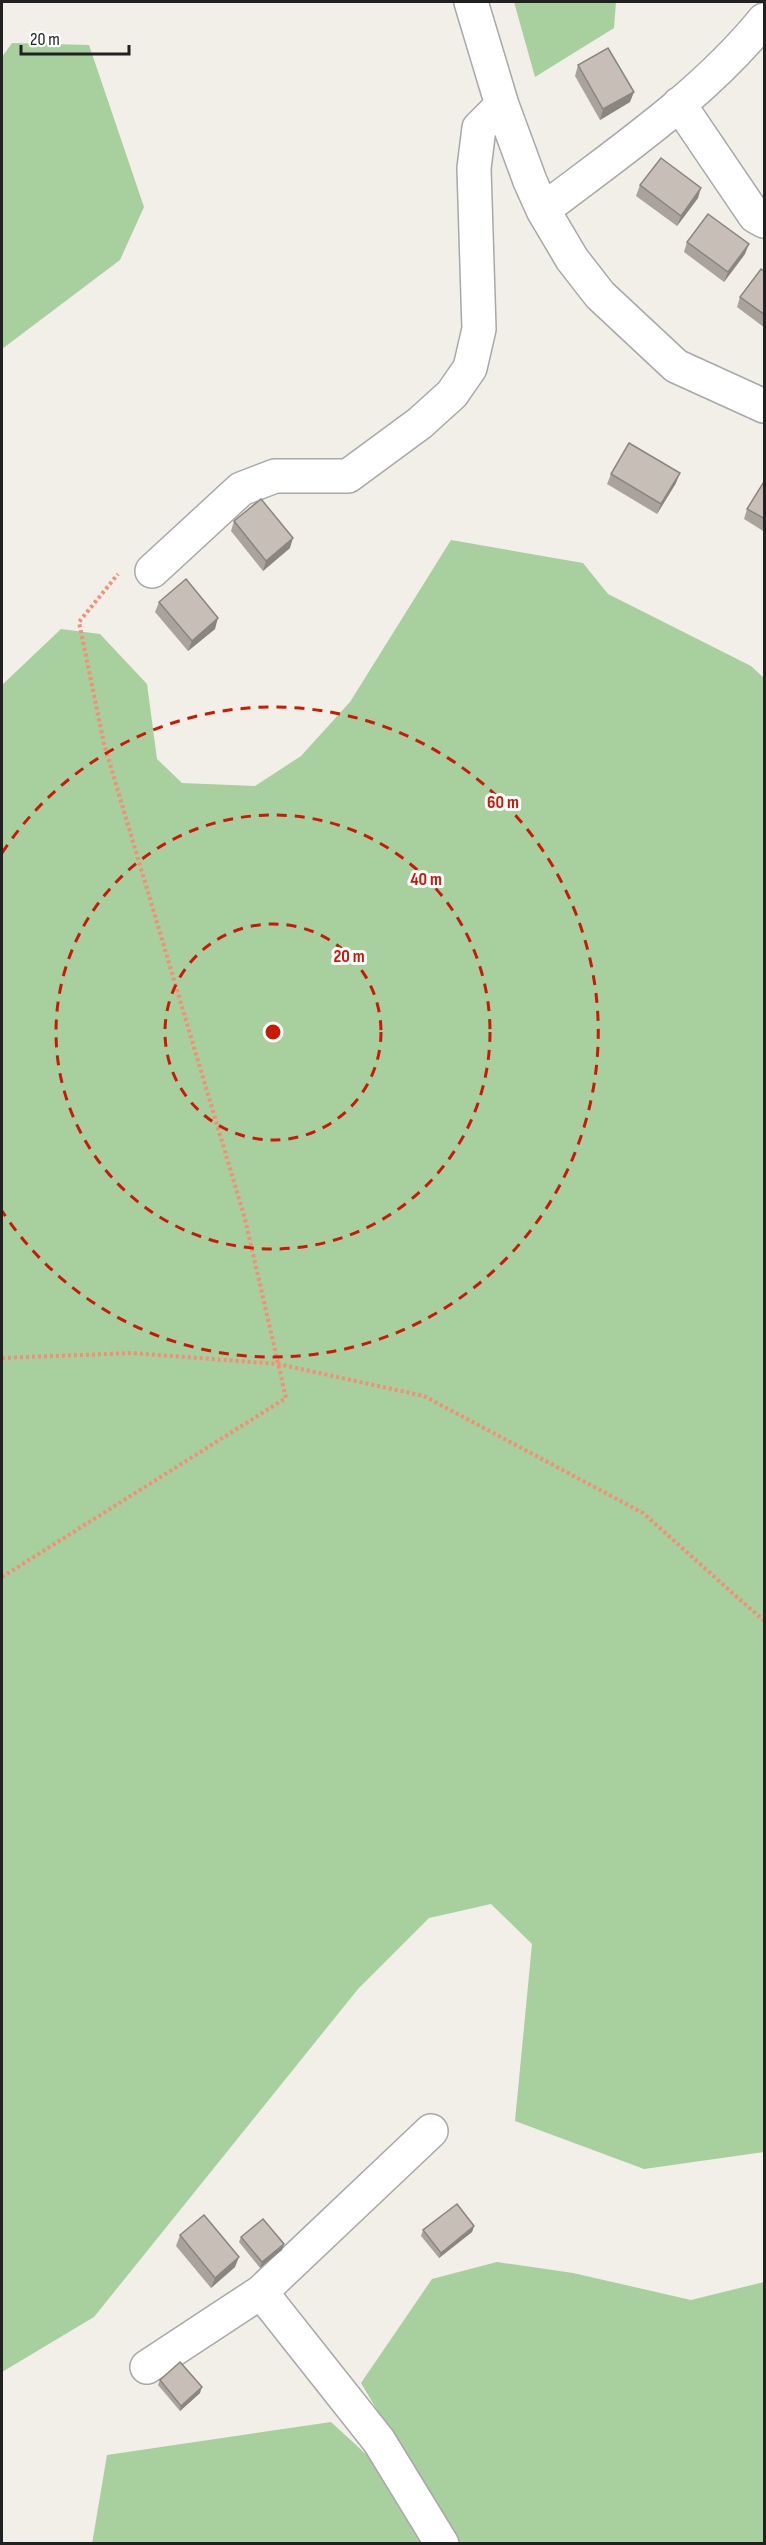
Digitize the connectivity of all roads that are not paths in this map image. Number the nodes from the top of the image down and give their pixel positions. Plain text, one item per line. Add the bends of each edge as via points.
1 (471, 2) edge
2 (765, 20) edge
3 (679, 104) junction
4 (502, 105) junction
5 (543, 210) junction
6 (765, 221) edge
7 (765, 406) edge
8 (152, 571) road end
9 (430, 2131) dead end
10 (261, 2292) junction
11 (147, 2367) dead end
12 (442, 2544) edge

1 - 4 street
2 - 3 street via 738,52
3 - 5 street
3 - 6 street via 755,216
4 - 5 street
4 - 8 street via 479,128 474,168 479,329 470,368 452,394 348,476 275,476 241,489
5 - 7 street via 572,259 600,294 676,366
9 - 10 street
10 - 11 street
10 - 12 street via 379,2441

